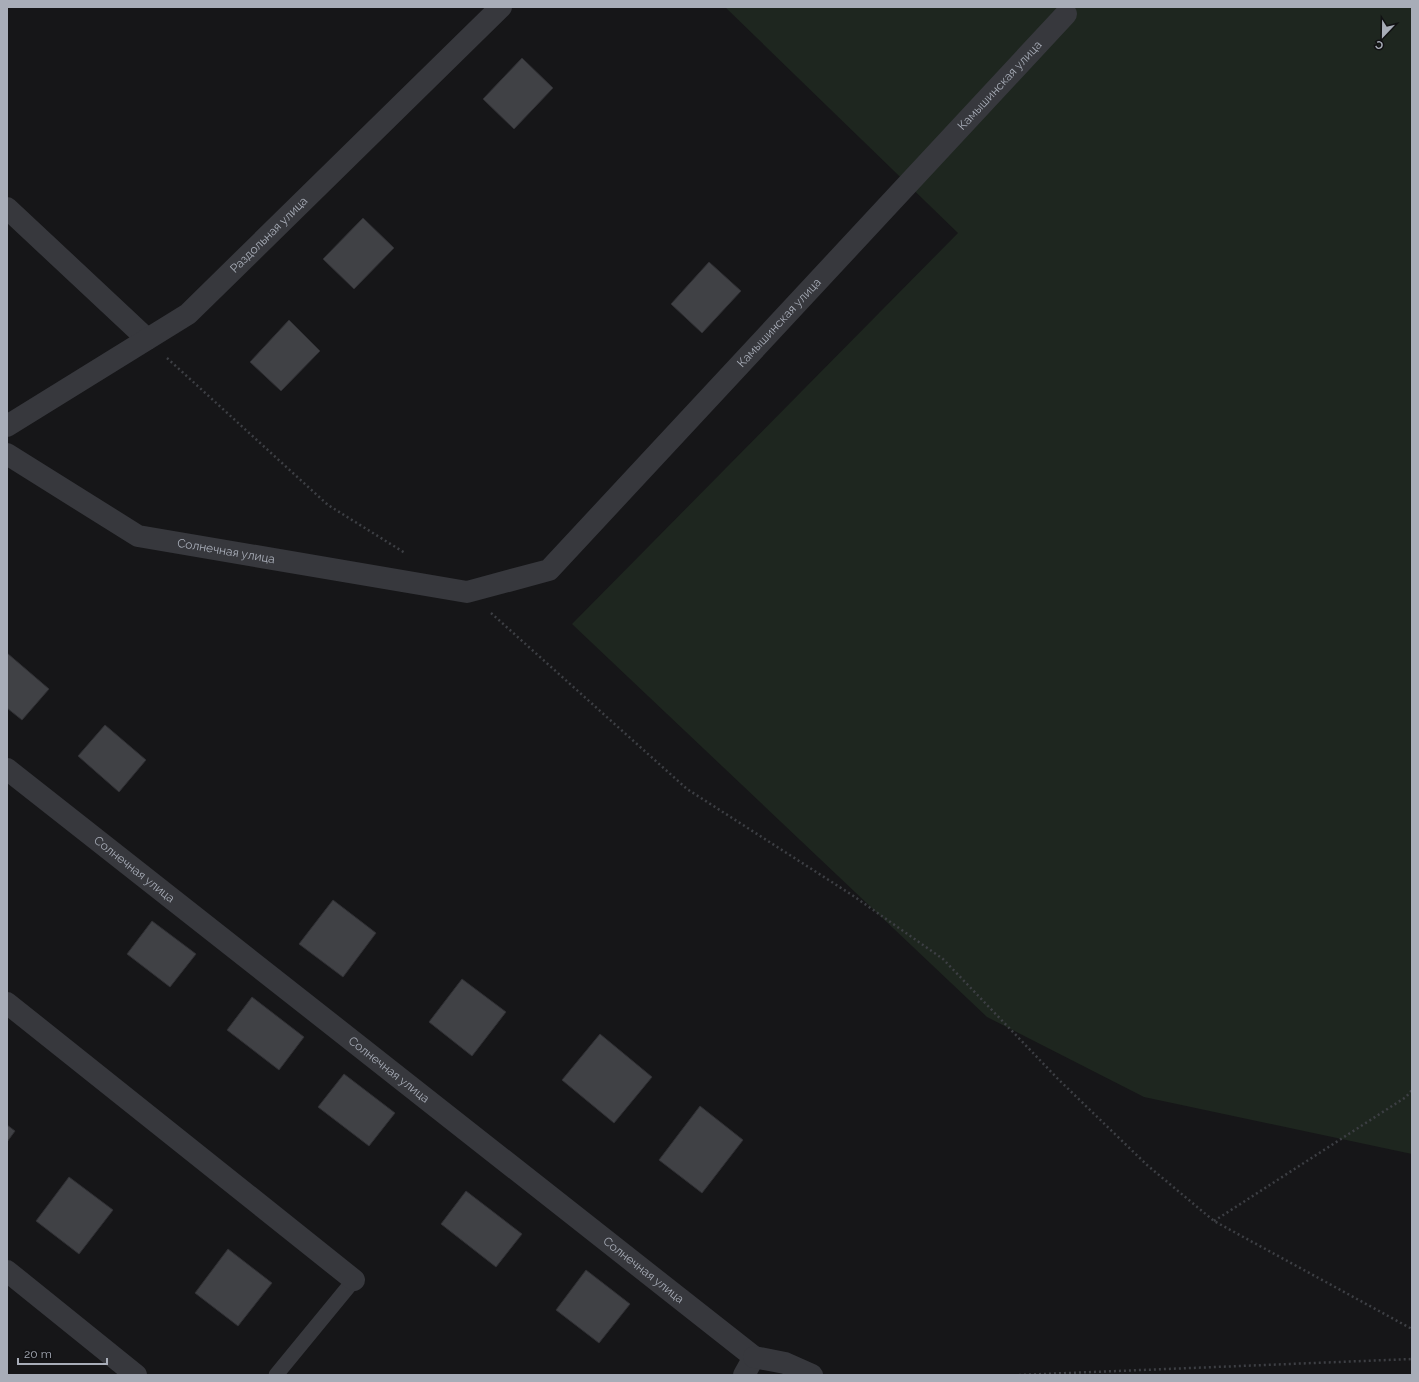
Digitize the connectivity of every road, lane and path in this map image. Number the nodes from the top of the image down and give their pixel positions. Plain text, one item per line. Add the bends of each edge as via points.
1 (502, 7) edge
2 (1066, 14) dead end
3 (7, 208) edge
4 (147, 339) junction
5 (7, 426) edge
6 (7, 454) edge
7 (408, 555) dead end
8 (467, 592) junction
9 (7, 769) edge
10 (7, 1003) edge
11 (1412, 1090) edge
12 (1214, 1221) junction
13 (7, 1271) edge
14 (354, 1280) joint
15 (1412, 1329) edge
16 (1412, 1359) edge
17 (749, 1366) edge
18 (136, 1375) edge
19 (276, 1375) edge
20 (812, 1375) edge
21 (1019, 1375) edge

1 - 4 street, Раздольная улица via 188,314
2 - 8 street, Камышинская улица via 550,570
3 - 4 street
4 - 5 street, Раздольная улица
4 - 7 path via 328,505
6 - 8 street, Солнечная улица via 138,536
8 - 12 path via 687,789 852,895 943,959 1058,1079 1130,1149
9 - 17 street, Солнечная улица
10 - 14 street
11 - 12 path via 1406,1097
12 - 15 path
13 - 18 street
14 - 19 lane
16 - 21 path
17 - 20 street via 785,1363

